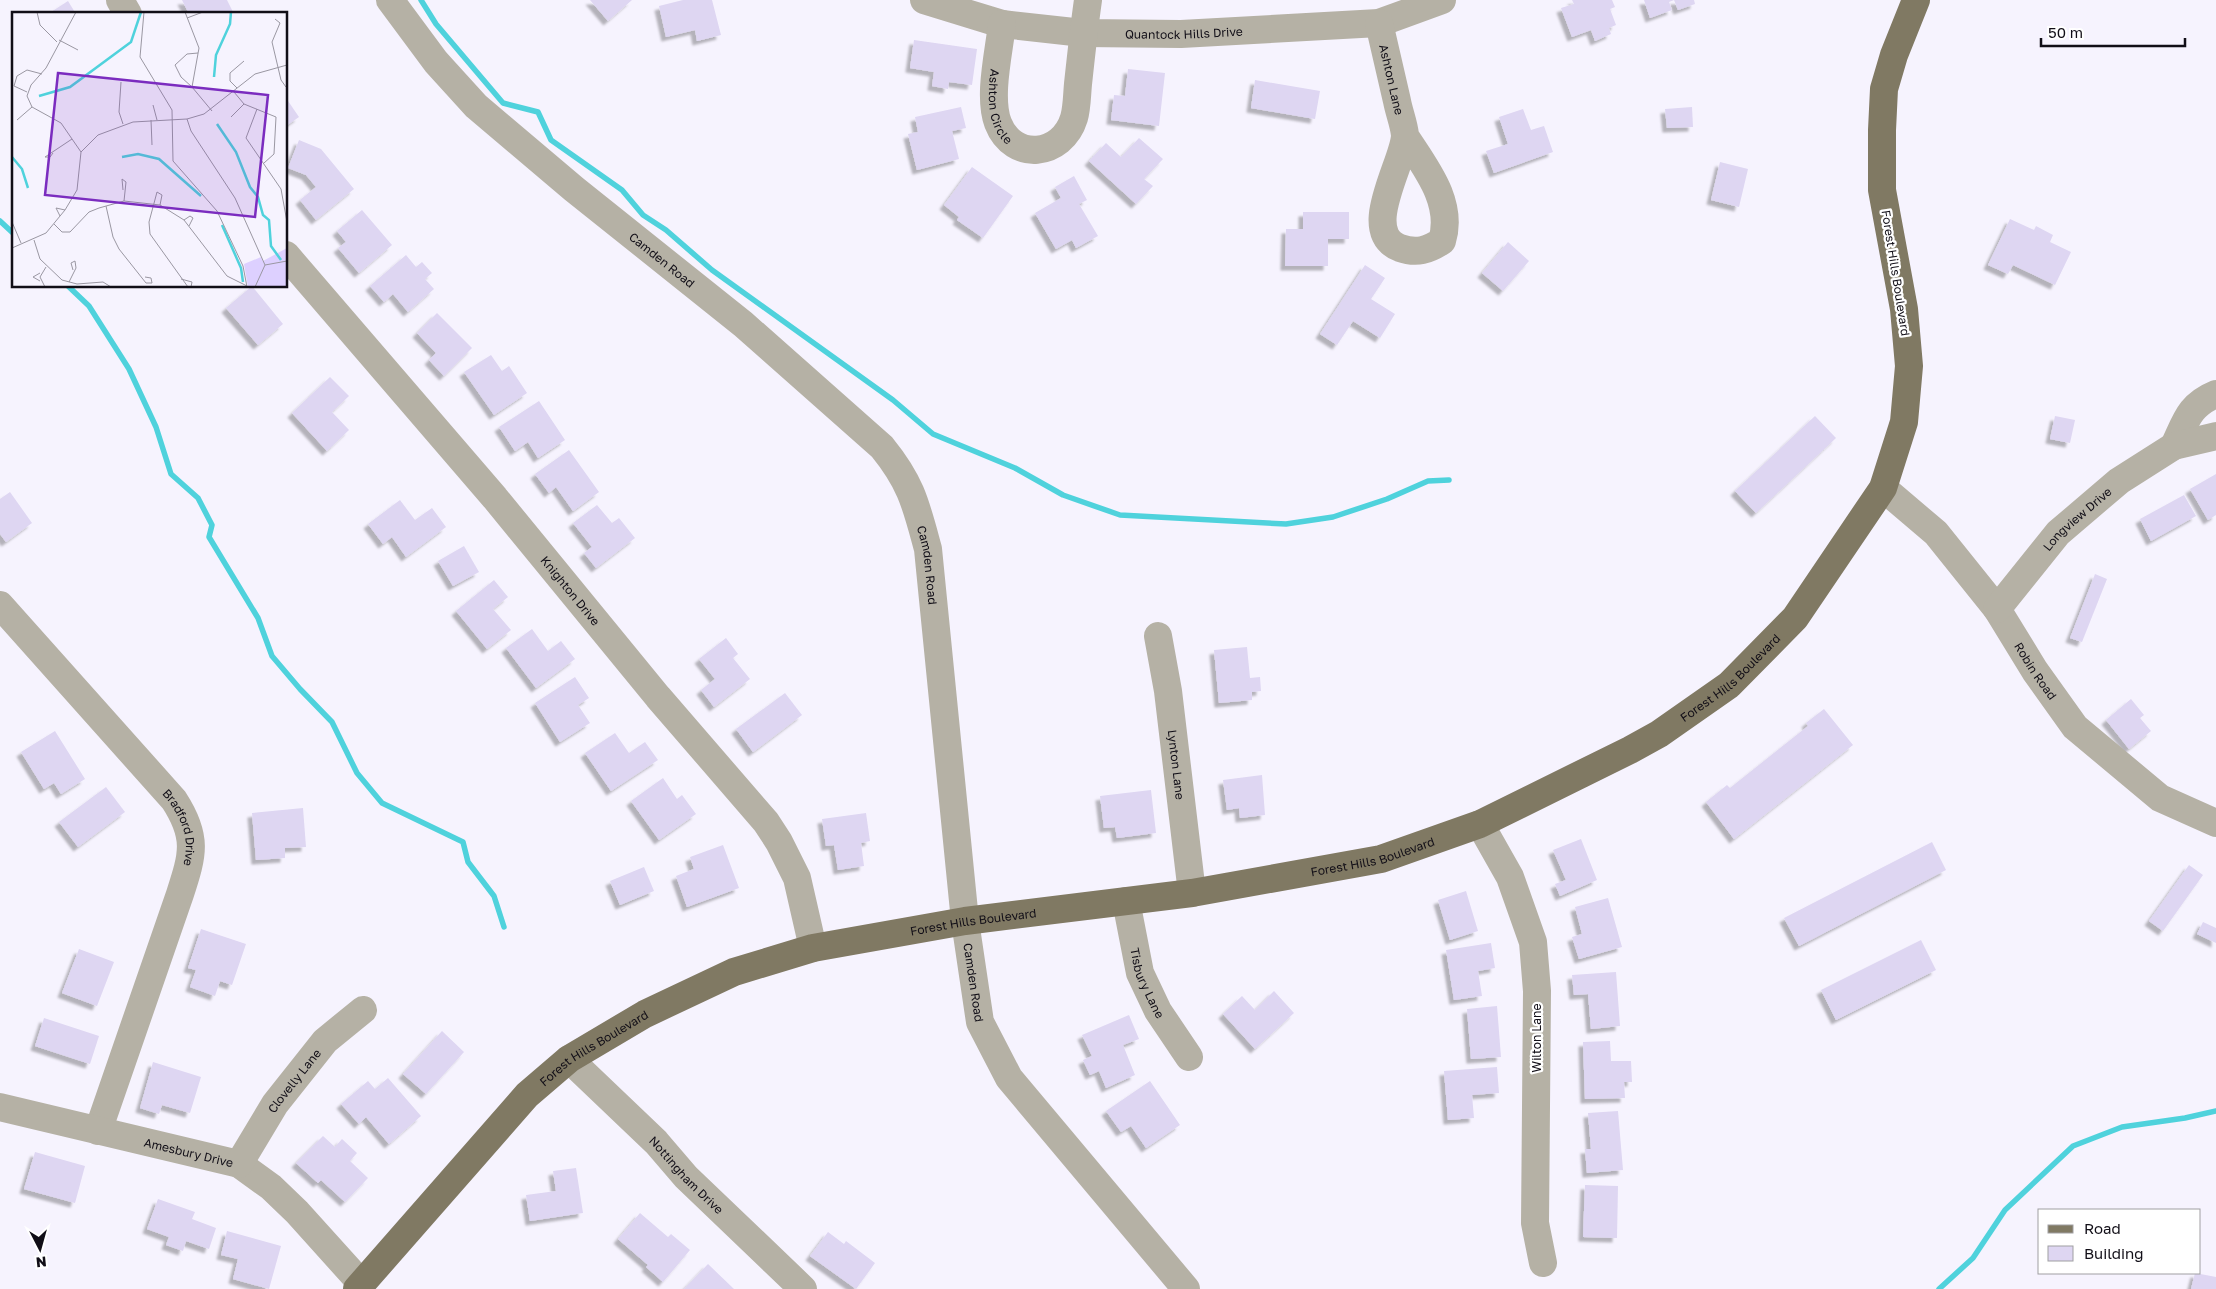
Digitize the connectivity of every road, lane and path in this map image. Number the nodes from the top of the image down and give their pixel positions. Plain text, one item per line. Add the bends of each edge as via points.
1 (120, 0) edge
2 (390, 0) edge
3 (924, 0) edge
4 (1088, 0) edge
5 (1442, 0) edge
6 (1916, 0) edge
7 (127, 12) edge
8 (1379, 23) junction
9 (1002, 24) junction
10 (1084, 33) junction
11 (1405, 136) dead end
12 (288, 257) edge
13 (2216, 394) edge
14 (2216, 436) edge
15 (2174, 446) junction
16 (1883, 488) junction
17 (0, 605) edge
18 (1997, 609) junction
19 (1158, 636) dead end
20 (2216, 823) edge
21 (1480, 824) junction
22 (1192, 893) junction
23 (1126, 901) junction
24 (965, 921) junction
25 (813, 948) junction
26 (363, 1010) dead end
27 (1190, 1057) dead end
28 (569, 1059) junction
29 (0, 1107) edge
30 (98, 1131) junction
31 (239, 1164) junction
32 (1543, 1263) dead end
33 (359, 1286) edge
34 (804, 1289) edge
35 (1186, 1289) edge

1 - 7 street
2 - 24 street, Camden Road via 436,62 476,106 743,324 882,447 901,470 913,495 928,549
3 - 9 street, Quantock Hills Drive
4 - 10 street, Ashton Circle
5 - 8 street, Quantock Hills Drive
6 - 16 main road, Forest Hills Boulevard via 1884,88 1882,190 1904,309 1908,366 1904,422
8 - 10 street, Quantock Hills Drive via 1181,34
8 - 11 street, Ashton Lane
9 - 10 street, Quantock Hills Drive
9 - 10 street, Ashton Circle via 994,105 998,124 1008,140 1033,151 1054,145 1074,119
12 - 25 street, Knighton Drive via 766,822 797,878
13 - 15 street via 2200,400 2188,416
14 - 15 street, Longview Drive
15 - 18 street, Longview Drive via 2119,481 2058,533
16 - 18 street, Robin Road via 1936,533
16 - 21 main road, Forest Hills Boulevard via 1795,618 1730,685 1659,734
17 - 30 street, Bradford Drive via 174,800 192,839 189,866 180,894
18 - 20 street, Robin Road via 2075,727 2160,798
19 - 22 street, Lynton Lane via 1168,691
21 - 22 main road, Forest Hills Boulevard via 1381,859
21 - 32 street, Wilton Lane via 1510,877 1533,942 1537,991 1535,1223
22 - 23 main road, Forest Hills Boulevard
23 - 24 main road, Forest Hills Boulevard
23 - 27 street, Tisbury Lane via 1140,972 1158,1011
24 - 25 main road, Forest Hills Boulevard
24 - 35 street, Camden Road via 980,1022 1009,1078
25 - 28 main road, Forest Hills Boulevard via 734,972 645,1014
26 - 31 street, Clovelly Lane via 324,1041 275,1104
28 - 33 main road, Forest Hills Boulevard via 527,1095
28 - 34 street, Nottingham Drive
29 - 30 street, Amesbury Drive
30 - 31 street, Amesbury Drive
31 - 33 street, Amesbury Drive via 271,1187 297,1212

